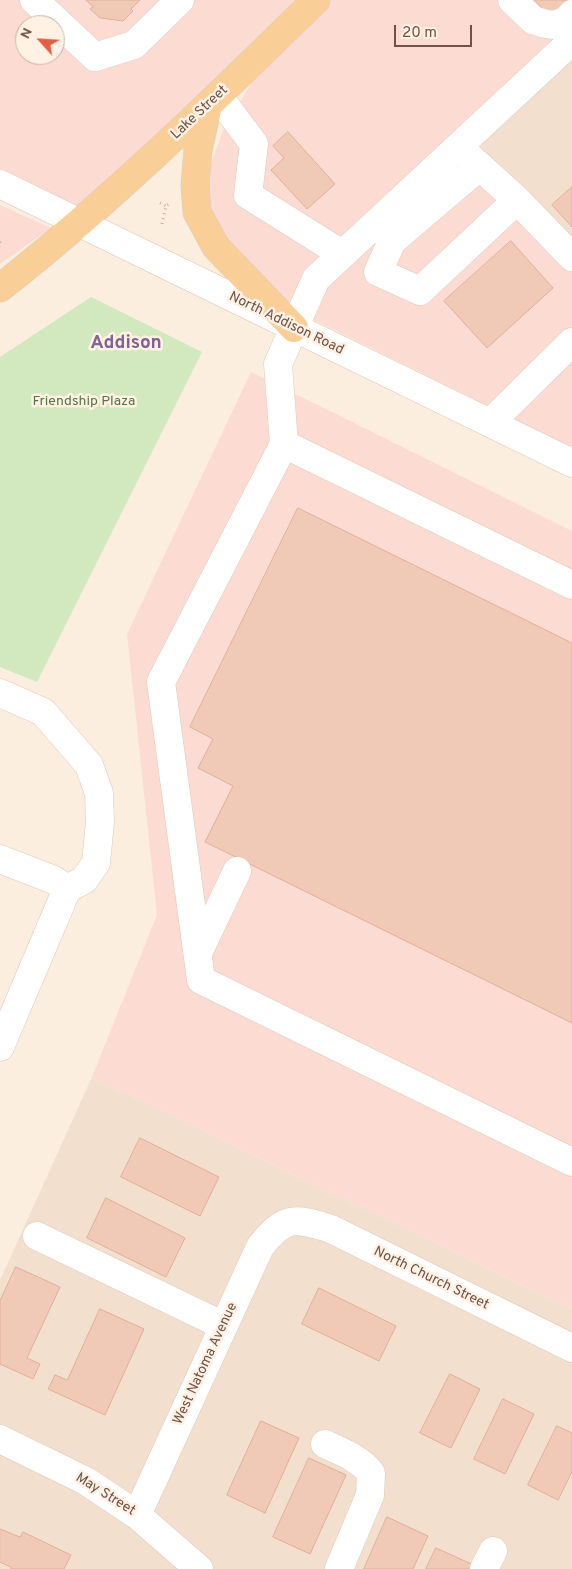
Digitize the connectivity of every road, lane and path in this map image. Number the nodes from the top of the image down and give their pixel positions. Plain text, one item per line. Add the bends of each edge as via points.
1 (34, 0) edge
2 (180, 0) edge
3 (316, 0) edge
4 (512, 0) edge
5 (572, 14) edge
6 (572, 41) edge
7 (213, 100) junction
8 (458, 146) junction
9 (480, 166) junction
10 (0, 184) edge
11 (517, 200) junction
12 (160, 203) dead end
13 (80, 223) junction
14 (162, 224) dead end
15 (342, 254) junction
16 (572, 257) edge
17 (0, 288) edge
18 (294, 328) junction
19 (568, 351) edge
20 (490, 424) junction
21 (284, 444) junction
22 (572, 463) edge
23 (572, 585) edge
24 (0, 694) edge
25 (0, 859) edge
26 (237, 871) dead end
27 (66, 889) junction
28 (198, 953) junction
29 (0, 1046) edge
30 (572, 1162) edge
31 (287, 1221) joint
32 (37, 1236) dead end
33 (224, 1326) junction
34 (572, 1348) edge
35 (0, 1439) edge
36 (325, 1444) dead end
37 (137, 1515) junction
38 (199, 1569) edge
39 (339, 1569) edge

1 - 2 street via 96,57 134,45
3 - 7 main road, Lake Street
4 - 5 street via 533,20 546,24 555,25
6 - 8 street
7 - 13 main road, Lake Street
7 - 15 street via 254,144 248,195
7 - 18 main road via 198,150 195,185 198,212 216,247
8 - 9 street
8 - 15 street
9 - 11 street
9 - 11 street via 392,241 378,272 420,291
10 - 13 street, North Addison Road
11 - 16 street
12 - 14 path via 166,206
13 - 17 main road, Lake Street
13 - 18 street, North Addison Road
15 - 18 street via 316,279
18 - 20 street, North Addison Road
18 - 21 street via 278,364
19 - 20 street
20 - 22 street, North Addison Road
21 - 23 street
21 - 28 street via 161,682
24 - 27 street via 43,712 89,765 96,783 100,822 96,862 84,880
25 - 27 street via 54,880
26 - 28 street
27 - 29 street
28 - 30 street via 202,980
31 - 33 street, West Natoma Avenue via 271,1232 260,1247
31 - 34 street, North Church Street via 307,1221 331,1229
32 - 33 street
33 - 37 street, West Natoma Avenue
35 - 37 street, May Street via 86,1481
36 - 39 street via 356,1458 371,1472 370,1495
37 - 38 street, May Street

